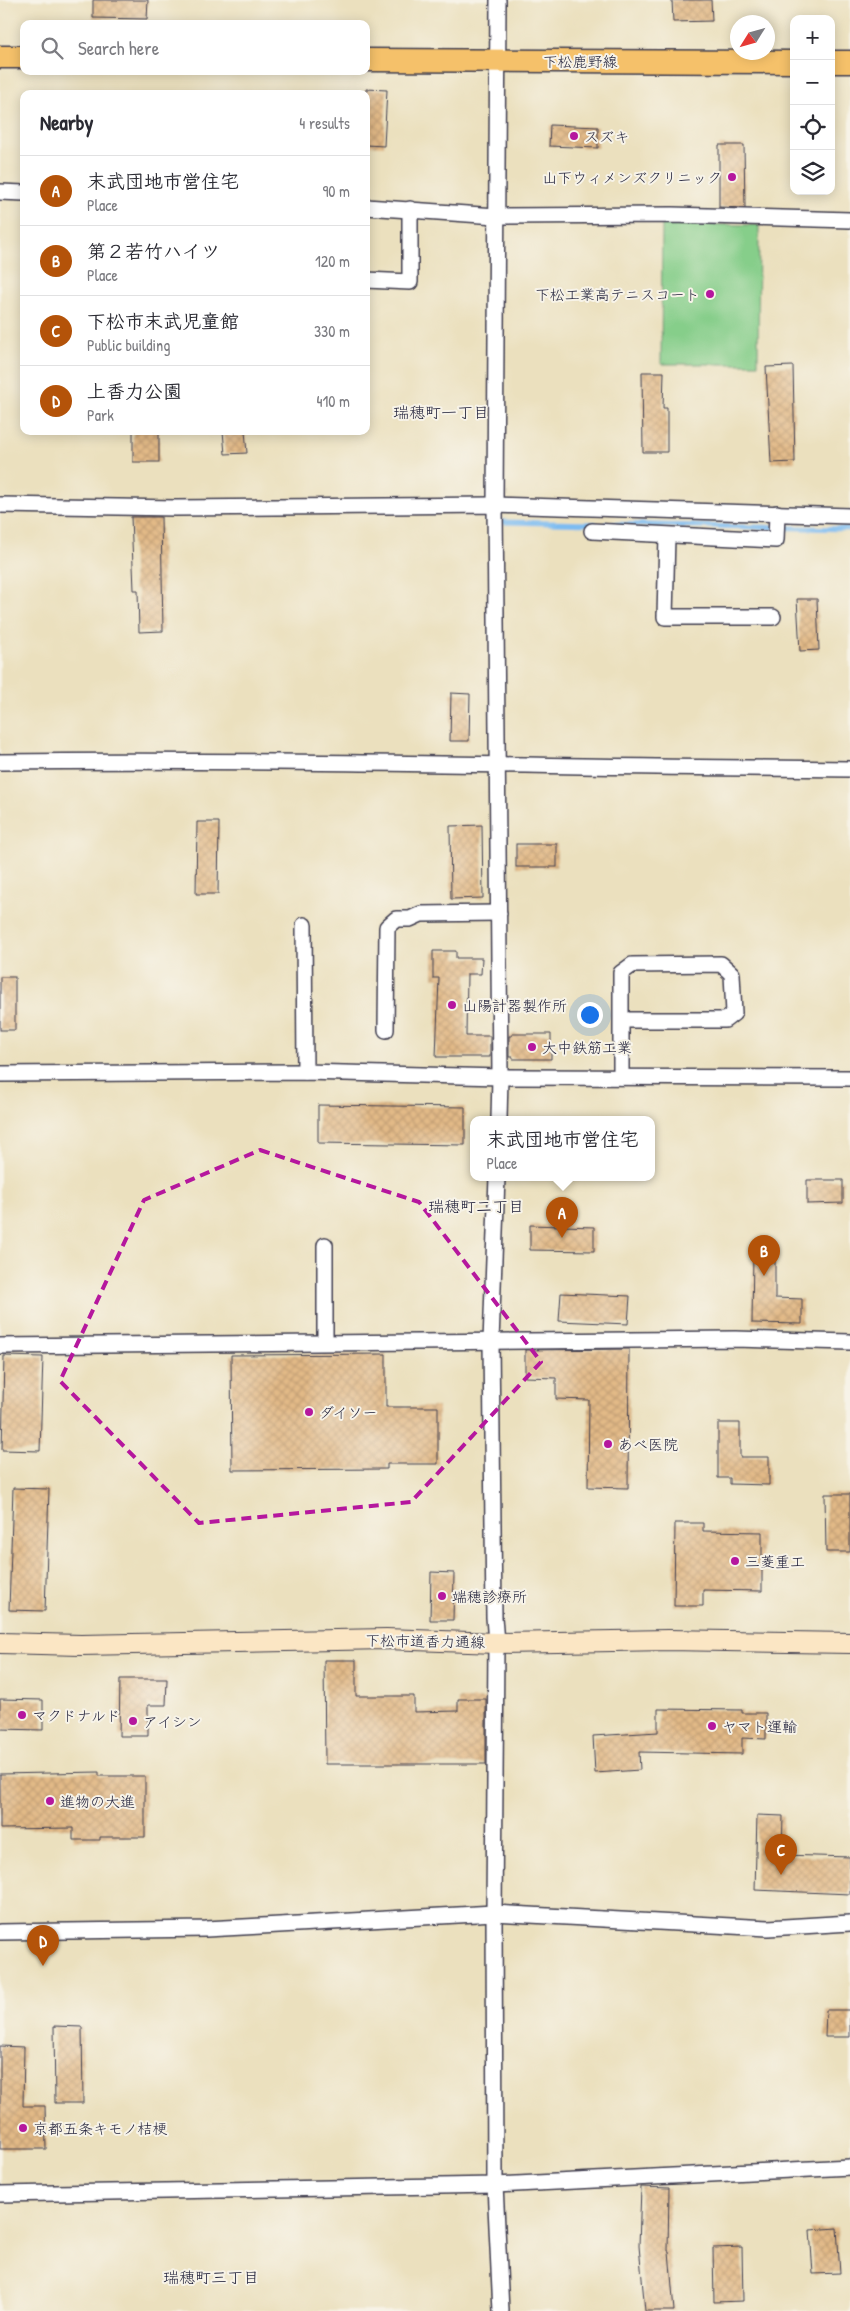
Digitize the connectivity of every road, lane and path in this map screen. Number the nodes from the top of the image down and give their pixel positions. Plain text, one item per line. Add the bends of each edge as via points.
1 (498, 0) edge
2 (0, 57) edge
3 (20, 57) edge
4 (370, 60) edge
5 (498, 61) junction
6 (790, 62) edge
7 (835, 62) edge
8 (850, 62) edge
9 (0, 192) edge
10 (20, 193) edge
11 (370, 207) edge
12 (410, 209) junction
13 (496, 216) junction
14 (850, 220) edge
15 (370, 280) edge
16 (0, 505) edge
17 (495, 505) junction
18 (777, 513) junction
19 (850, 516) edge
20 (592, 531) dead end
21 (667, 536) junction
22 (773, 617) dead end
23 (0, 762) edge
24 (498, 766) junction
25 (850, 769) edge
26 (499, 913) junction
27 (304, 925) dead end
28 (621, 1020) junction
29 (386, 1030) dead end
30 (305, 1072) junction
31 (0, 1074) edge
32 (500, 1077) junction
33 (621, 1077) junction
34 (850, 1078) edge
35 (499, 1116) edge
36 (497, 1181) edge
37 (325, 1245) dead end
38 (325, 1342) junction
39 (491, 1342) junction
40 (850, 1342) edge
41 (0, 1346) edge
42 (0, 1643) edge
43 (496, 1643) junction
44 (850, 1643) edge
45 (494, 1913) junction
46 (850, 1923) edge
47 (0, 1932) edge
48 (850, 2167) edge
49 (495, 2185) junction
50 (0, 2194) edge
51 (501, 2311) edge

1 - 5 street
2 - 3 main road
4 - 5 main road, 下松鹿野線
5 - 6 main road, 下松鹿野線
5 - 13 street
7 - 8 main road
9 - 10 street
11 - 12 street
12 - 13 street
12 - 15 street via 410,282
13 - 14 street via 672,215
13 - 17 street
16 - 17 street via 176,508
17 - 18 street
17 - 24 street
18 - 19 street
18 - 21 street via 776,540
20 - 21 street
21 - 22 street via 665,617
23 - 24 street via 206,760
24 - 25 street
24 - 26 street
26 - 29 street via 421,914 410,919 396,919 387,927
26 - 32 street
27 - 30 street
28 - 28 street via 724,1020 734,1013 732,974 721,964 632,965 622,973
28 - 33 street
30 - 31 street
30 - 32 street
32 - 33 street
32 - 35 street
33 - 34 street
36 - 39 street
37 - 38 street
38 - 39 street
38 - 41 street
39 - 40 street
39 - 43 street
42 - 43 street, 下松市道香力通線 via 100,1645 386,1639
43 - 44 street, 下松市道香力通線 via 668,1640
43 - 45 street
45 - 46 street via 768,1928
45 - 47 street via 206,1929
45 - 49 street
48 - 49 street
49 - 50 street
49 - 51 street

